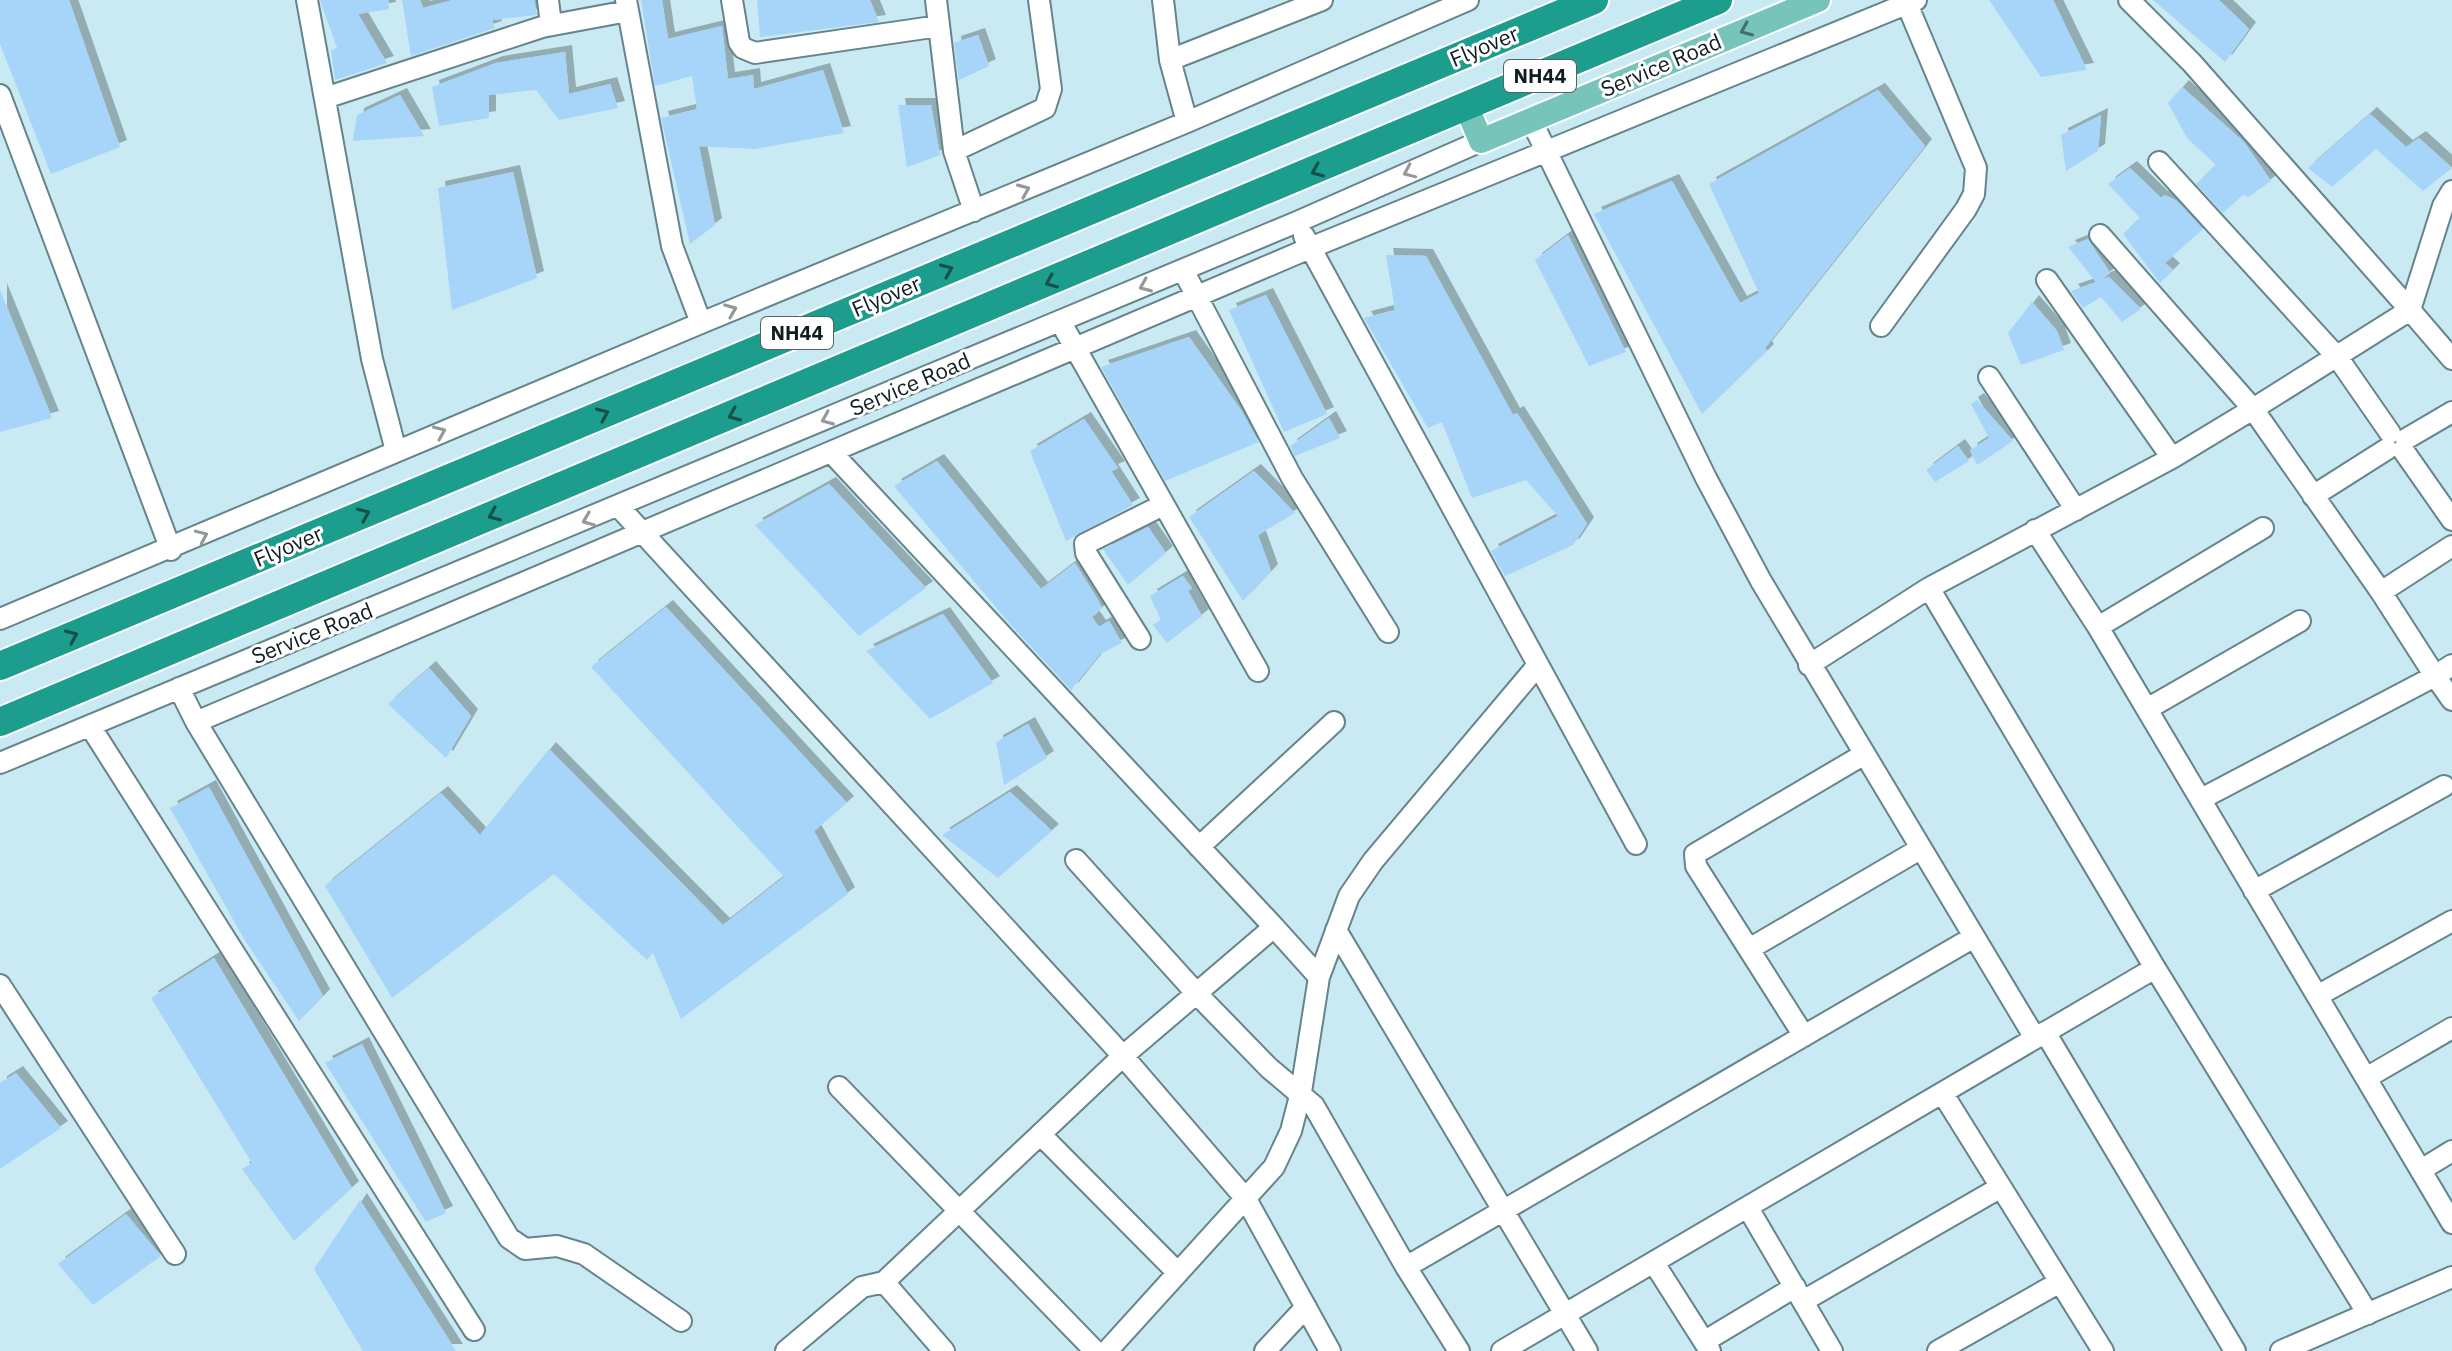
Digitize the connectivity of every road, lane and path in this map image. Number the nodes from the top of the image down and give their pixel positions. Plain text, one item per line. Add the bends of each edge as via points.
1 (307, 0) edge
2 (548, 0) edge
3 (732, 0) edge
4 (936, 0) edge
5 (1039, 0) edge
6 (1163, 0) edge
7 (1322, 0) edge
8 (1468, 0) edge
9 (1594, 0) edge
10 (1718, 0) edge
11 (1818, 0) edge
12 (2129, 0) edge
13 (1911, 2) edge
14 (627, 5) edge
15 (551, 25) junction
16 (939, 26) junction
17 (1170, 60) junction
18 (0, 95) edge
19 (325, 98) junction
20 (1467, 108) junction
21 (1531, 120) junction
22 (1187, 122) junction
23 (1481, 141) junction
24 (1547, 150) junction
25 (954, 151) junction
26 (2159, 162) dead end
27 (2452, 191) edge
28 (974, 211) junction
29 (1297, 222) junction
30 (2100, 235) dead end
31 (1310, 248) junction
32 (1183, 270) junction
33 (2047, 280) dead end
34 (1196, 297) junction
35 (2410, 310) junction
36 (1060, 321) junction
37 (701, 323) junction
38 (1881, 326) dead end
39 (1075, 350) junction
40 (2338, 358) junction
41 (2452, 359) edge
42 (1989, 377) dead end
43 (2253, 409) junction
44 (2452, 412) edge
45 (2396, 443) junction
46 (396, 451) junction
47 (832, 453) junction
48 (2172, 458) junction
49 (2313, 496) junction
50 (1161, 506) junction
51 (619, 507) junction
52 (2076, 510) junction
53 (2452, 520) edge
54 (2263, 528) dead end
55 (2035, 530) junction
56 (644, 534) junction
57 (2452, 546) edge
58 (171, 550) junction
59 (1929, 588) junction
60 (2381, 592) junction
61 (0, 619) edge
62 (2300, 621) dead end
63 (2098, 627) junction
64 (1388, 632) dead end
65 (1140, 639) dead end
66 (1538, 665) junction
67 (1809, 665) junction
68 (0, 666) edge
69 (2444, 670) edge
70 (1258, 671) dead end
71 (179, 688) junction
72 (2452, 700) edge
73 (2147, 709) junction
74 (0, 722) edge
75 (196, 722) junction
76 (1334, 722) dead end
77 (90, 726) junction
78 (1863, 755) junction
79 (0, 763) edge
80 (2444, 786) dead end
81 (2201, 799) junction
82 (1636, 844) dead end
83 (1199, 847) junction
84 (1920, 849) junction
85 (1076, 860) dead end
86 (2254, 891) junction
87 (2452, 921) edge
88 (1274, 927) junction
89 (1336, 930) junction
90 (1974, 937) junction
91 (1749, 949) junction
92 (2155, 968) junction
93 (1319, 977) junction
94 (0, 985) edge
95 (1197, 994) junction
96 (2317, 996) junction
97 (2452, 1028) edge
98 (2040, 1035) junction
99 (1804, 1036) junction
100 (1123, 1056) junction
101 (2366, 1078) junction
102 (839, 1087) dead end
103 (1301, 1092) junction
104 (1943, 1094) junction
105 (1041, 1135) junction
106 (2452, 1151) edge
107 (2421, 1170) junction
108 (2001, 1187) junction
109 (1246, 1199) junction
110 (1748, 1208) junction
111 (1503, 1211) junction
112 (962, 1212) junction
113 (2452, 1223) edge
114 (175, 1254) dead end
115 (1654, 1263) junction
116 (1406, 1267) junction
117 (1178, 1273) junction
118 (2452, 1277) edge
119 (884, 1282) junction
120 (2060, 1282) junction
121 (1799, 1294) junction
122 (1306, 1307) junction
123 (1565, 1313) junction
124 (2368, 1314) junction
125 (681, 1321) dead end
126 (474, 1330) dead end
127 (1707, 1346) edge
128 (2289, 1350) edge
129 (786, 1351) edge
130 (944, 1351) edge
131 (1095, 1351) edge
132 (1107, 1351) edge
133 (1265, 1351) edge
134 (1330, 1351) edge
135 (1459, 1351) edge
136 (1502, 1351) edge
137 (1587, 1351) edge
138 (1832, 1351) edge
139 (1938, 1351) edge
140 (2103, 1351) edge
141 (2235, 1351) edge

1 - 19 street
2 - 15 street
3 - 16 street via 739,42 755,53
4 - 16 street
5 - 25 street via 1051,89 1045,108
6 - 17 street
7 - 17 street
8 - 22 street
68 -> 9 highway, Flyover / NH44
10 - 20 highway, NH44
11 -> 21 main road, Service Road
12 - 35 street
13 - 24 street
13 - 38 street via 1976,168 1976,183 1966,209
14 - 15 street
14 - 37 street via 672,246
15 - 19 street
16 - 25 street
17 - 22 street
18 - 58 street
19 - 46 street via 372,359
20 - 23 main road
20 -> 74 highway, NH44
21 - 23 main road, Service Road
21 - 24 street
28 -> 22 street
23 -> 29 street, Service Road
24 - 31 street
24 - 67 street via 1706,478
25 - 28 street
26 - 40 street
27 - 35 street
37 -> 28 street
29 - 31 street
29 - 32 street, Service Road
30 - 43 street
31 - 34 street
31 - 66 street
32 - 34 street
32 -> 36 street, Service Road
33 - 48 street
34 - 39 street
34 - 64 street via 1292,478
35 - 40 street
35 - 41 street
36 - 39 street
36 -> 51 street, Service Road
46 -> 37 street
39 - 47 street
39 - 50 street
40 - 43 street
40 - 45 street
42 - 52 street
43 - 48 street
43 - 49 street
44 - 45 street
45 - 49 street
45 - 53 street
58 -> 46 street
47 - 56 street
47 - 83 street
48 - 52 street
49 - 60 street
50 - 65 street via 1085,544
50 - 70 street
51 - 56 street
51 -> 71 street, Service Road
52 - 55 street
54 - 63 street
55 - 59 street
55 - 63 street
56 - 75 street
56 - 100 street
57 - 60 street
58 - 61 street
59 - 67 street
59 - 92 street
60 - 69 street
62 - 73 street
63 - 73 street
66 - 82 street
66 - 89 street via 1373,861 1349,896
67 - 78 street
69 - 72 street
69 - 81 street
71 - 75 street
71 - 77 street, Service Road
73 - 81 street
75 - 125 street via 509,1238 525,1249 557,1246 584,1254
76 - 83 street
77 - 79 street, Service Road
77 - 126 street
78 - 84 street
78 - 91 street via 1695,854 1696,866
80 - 86 street
81 - 86 street
83 - 88 street
84 - 90 street
84 - 91 street
85 - 95 street
86 - 96 street
87 - 96 street
88 - 93 street
88 - 95 street
89 - 93 street
89 - 111 street
90 - 98 street
90 - 99 street
91 - 99 street
92 - 98 street
92 - 124 street
93 - 103 street
94 - 114 street
95 - 100 street
95 - 103 street via 1269,1068
96 - 101 street
97 - 101 street
98 - 104 street
98 - 141 street
99 - 111 street
100 - 105 street
100 - 109 street
101 - 107 street
102 - 112 street
103 - 109 street via 1284,1150
103 - 116 street via 1328,1125
104 - 108 street
104 - 110 street
105 - 112 street
105 - 117 street
106 - 107 street
107 - 113 street
108 - 120 street
108 - 121 street
109 - 117 street
109 - 122 street
110 - 115 street
110 - 121 street
111 - 116 street
111 - 123 street
112 - 119 street
112 - 131 street
115 - 123 street
115 - 127 street
116 - 135 street
117 - 132 street
118 - 124 street
119 - 129 street via 862,1287
119 - 130 street
120 - 139 street
120 - 140 street
121 - 127 street
121 - 138 street
122 - 133 street
122 - 134 street
123 - 136 street
123 - 137 street
124 - 128 street

